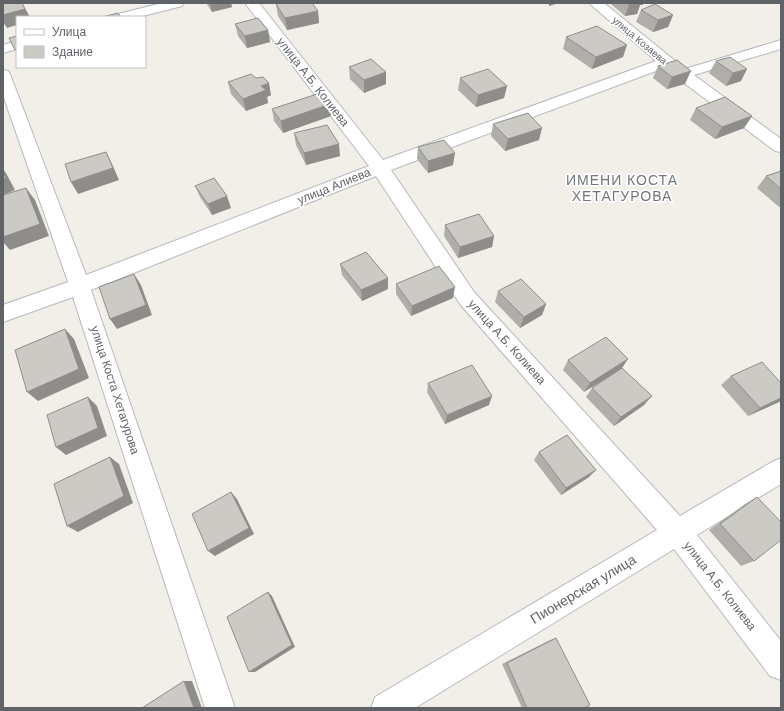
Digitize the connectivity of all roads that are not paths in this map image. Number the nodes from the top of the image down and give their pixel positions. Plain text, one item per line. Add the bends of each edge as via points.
1 (177, 3) edge
2 (252, 3) edge
3 (596, 3) edge
4 (127, 16) edge
5 (781, 44) edge
6 (16, 45) edge
7 (3, 48) edge
8 (666, 62) junction
9 (3, 74) edge
10 (683, 74) junction
11 (781, 147) edge
12 (380, 168) junction
13 (80, 286) junction
14 (3, 314) edge
15 (781, 470) edge
16 (677, 532) junction
17 (781, 665) edge
18 (220, 708) edge
19 (386, 708) edge

1 - 4 street
2 - 12 street, улица А.Б. Колиева
3 - 8 street, улица Козаева
5 - 10 street
6 - 7 street
8 - 10 street, улица Козаева
8 - 12 street, улица Алиева
9 - 13 street, улица Коста Хетагурова
10 - 11 street, улица Козаева
12 - 13 street, улица Алиева
12 - 16 street, улица А.Б. Колиева via 467,298
13 - 14 street, улица Алиева
13 - 18 street, улица Коста Хетагурова
15 - 16 street, Пионерская улица
16 - 17 street, улица А.Б. Колиева
16 - 19 street, Пионерская улица

